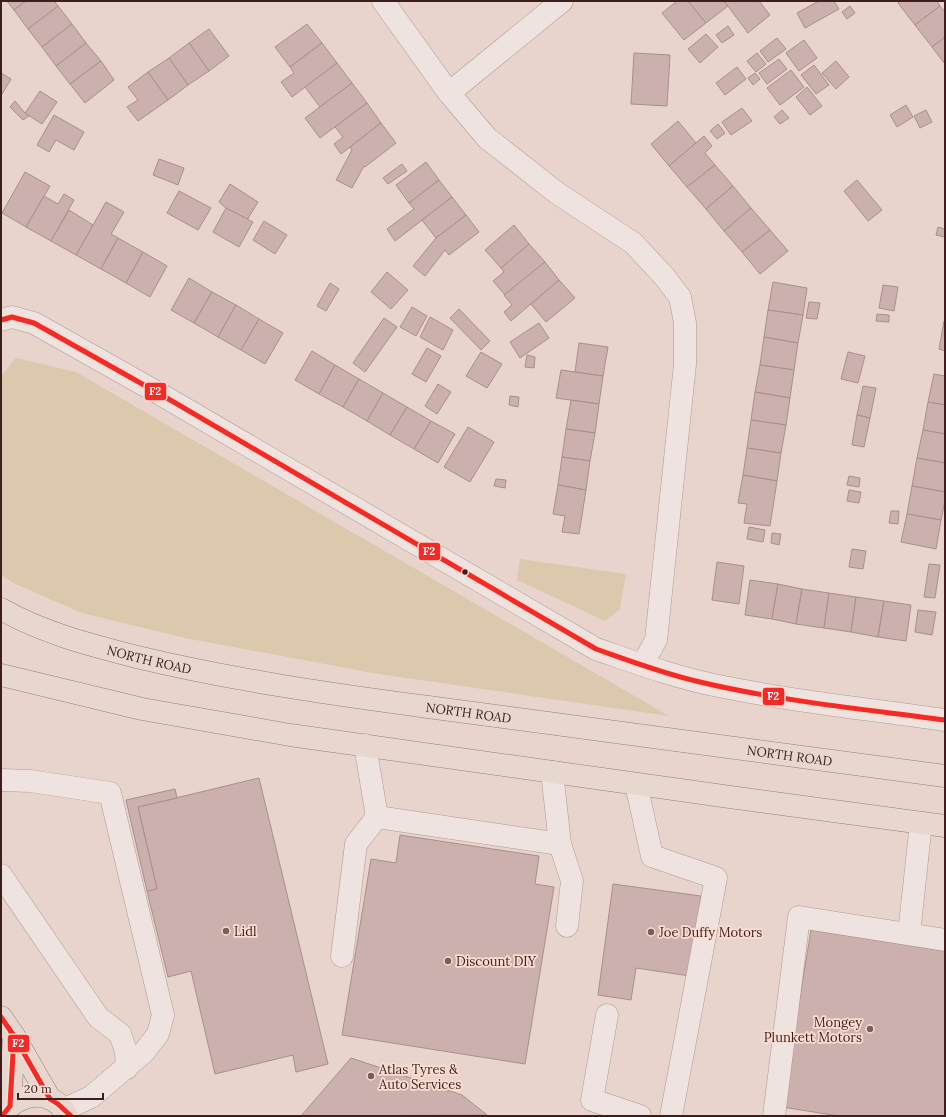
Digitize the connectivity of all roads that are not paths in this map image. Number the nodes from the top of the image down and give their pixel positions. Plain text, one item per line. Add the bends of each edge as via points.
1 (383, 1) edge
2 (562, 1) edge
3 (448, 93) junction
4 (1, 320) edge
5 (1, 609) edge
6 (642, 665) junction
7 (1, 675) edge
8 (945, 720) edge
9 (365, 745) junction
10 (552, 772) junction
11 (945, 776) edge
12 (1, 780) edge
13 (636, 784) junction
14 (377, 816) junction
15 (921, 823) junction
16 (945, 826) edge
17 (560, 844) junction
18 (1, 874) edge
19 (566, 926) dead end
20 (909, 934) junction
21 (945, 940) edge
22 (342, 956) dead end
23 (607, 1014) dead end
24 (1, 1017) edge
25 (14, 1036) junction
26 (127, 1068) junction
27 (63, 1110) edge
28 (6, 1111) edge
29 (640, 1116) edge
30 (671, 1116) edge
31 (774, 1116) edge

1 - 3 street
2 - 3 street
3 - 6 street via 486,138 557,193 633,243 680,297 686,323 685,364 656,640
4 - 6 street via 12,317 34,323 596,649
5 - 11 main road, NORTH ROAD via 16,618 80,643 165,664 269,684
6 - 8 street via 713,685
7 - 9 main road via 142,709
9 - 10 main road
9 - 14 street
10 - 13 main road
10 - 17 street
12 - 26 street via 110,793 163,1015 158,1034
13 - 15 main road
13 - 30 street via 652,856 716,878
14 - 17 street
14 - 22 street via 356,844
15 - 16 main road
15 - 20 street
17 - 19 street via 572,881
18 - 26 street via 98,1017 120,1034 126,1051
20 - 21 street
20 - 31 street via 799,917
23 - 29 street via 592,1100
24 - 25 main road
25 - 27 main road
25 - 28 main road
26 - 27 street via 91,1097
27 - 28 main road via 40,1096 29,1096 19,1099

